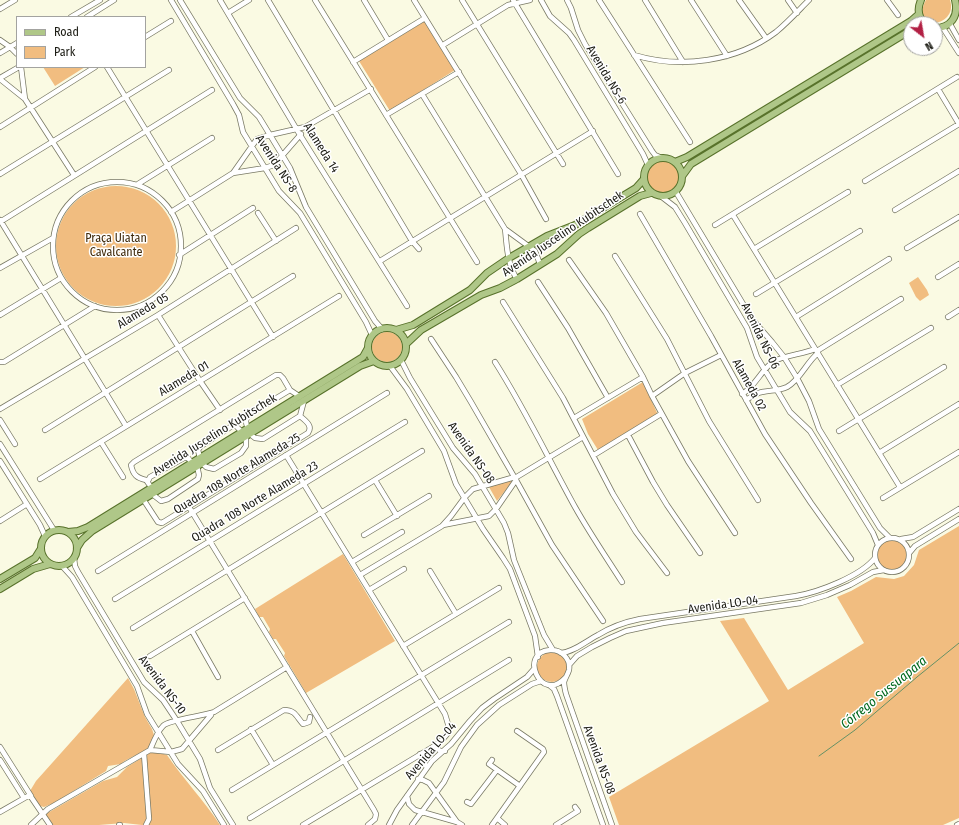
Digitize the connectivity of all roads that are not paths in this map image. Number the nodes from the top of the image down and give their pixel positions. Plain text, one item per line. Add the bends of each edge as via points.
1 (14, 0) edge
2 (100, 0) edge
3 (114, 0) edge
4 (171, 0) edge
5 (180, 0) edge
6 (220, 0) edge
7 (249, 0) edge
8 (268, 0) edge
9 (315, 0) edge
10 (364, 0) edge
11 (414, 0) edge
12 (462, 0) edge
13 (530, 0) edge
14 (541, 0) edge
15 (567, 0) edge
16 (599, 0) edge
17 (645, 0) edge
18 (691, 0) edge
19 (739, 0) edge
20 (788, 0) edge
21 (809, 0) edge
22 (887, 0) edge
23 (921, 0) edge
24 (512, 1) edge
25 (957, 2) edge
26 (0, 9) edge
27 (228, 13) junction
28 (797, 13) junction
29 (919, 14) joint
30 (898, 15) dead end
31 (73, 16) edge
32 (89, 16) edge
33 (425, 18) junction
34 (171, 21) dead end
35 (476, 24) junction
36 (950, 24) junction
37 (943, 28) joint
38 (903, 35) edge
39 (146, 36) edge
40 (766, 38) junction
41 (0, 40) edge
42 (388, 40) junction
43 (959, 40) edge
44 (16, 44) edge
45 (443, 45) junction
46 (10, 47) junction
47 (0, 53) edge
48 (16, 53) edge
49 (959, 53) edge
50 (634, 55) junction
51 (727, 56) junction
52 (353, 62) junction
53 (683, 62) junction
54 (18, 68) edge
55 (20, 68) edge
56 (93, 68) edge
57 (108, 68) edge
58 (169, 70) dead end
59 (459, 72) junction
60 (958, 77) dead end
61 (0, 79) edge
62 (371, 89) junction
63 (938, 89) junction
64 (212, 90) dead end
65 (422, 94) junction
66 (126, 97) junction
67 (25, 99) junction
68 (31, 108) junction
69 (334, 111) junction
70 (386, 115) junction
71 (959, 124) edge
72 (0, 127) edge
73 (305, 127) junction
74 (297, 129) junction
75 (146, 131) junction
76 (593, 131) junction
77 (270, 135) junction
78 (300, 135) junction
79 (212, 138) dead end
80 (53, 142) junction
81 (690, 142) dead end
82 (252, 147) junction
83 (556, 152) junction
84 (283, 156) junction
85 (662, 158) junction
86 (675, 162) junction
87 (168, 164) junction
88 (564, 164) dead end
89 (648, 166) junction
90 (265, 168) junction
91 (959, 171) edge
92 (233, 173) junction
93 (0, 174) edge
94 (521, 174) junction
95 (618, 174) dead end
96 (683, 174) junction
97 (74, 175) junction
98 (644, 179) junction
99 (865, 181) dead end
100 (138, 184) junction
101 (676, 192) junction
102 (848, 192) dead end
103 (651, 193) junction
104 (484, 197) junction
105 (662, 197) junction
106 (190, 200) junction
107 (253, 208) dead end
108 (895, 210) dead end
109 (171, 212) junction
110 (258, 213) dead end
111 (640, 214) dead end
112 (733, 215) junction
113 (959, 217) edge
114 (449, 218) junction
115 (546, 219) dead end
116 (0, 221) edge
117 (715, 225) dead end
118 (296, 228) dead end
119 (505, 229) junction
120 (860, 231) dead end
121 (210, 235) junction
122 (53, 238) junction
123 (276, 240) junction
124 (412, 241) junction
125 (530, 246) junction
126 (907, 248) dead end
127 (419, 249) dead end
128 (754, 249) junction
129 (21, 255) junction
130 (179, 255) junction
131 (615, 256) dead end
132 (509, 258) junction
133 (889, 259) dead end
134 (569, 260) dead end
135 (380, 261) junction
136 (477, 262) dead end
137 (540, 264) junction
138 (959, 264) edge
139 (0, 268) edge
140 (230, 268) junction
141 (293, 276) dead end
142 (938, 276) dead end
143 (61, 278) junction
144 (517, 279) junction
145 (538, 282) dead end
146 (775, 283) junction
147 (42, 290) junction
148 (756, 294) dead end
149 (339, 296) dead end
150 (901, 299) dead end
151 (251, 302) junction
152 (503, 302) dead end
153 (95, 306) junction
154 (407, 306) dead end
155 (959, 310) edge
156 (158, 315) junction
157 (0, 316) edge
158 (796, 317) junction
159 (948, 317) dead end
160 (64, 325) junction
161 (931, 328) dead end
162 (382, 329) junction
163 (396, 330) junction
164 (372, 335) junction
165 (273, 337) junction
166 (430, 339) dead end
167 (406, 344) junction
168 (179, 347) junction
169 (368, 348) junction
170 (817, 351) junction
171 (721, 354) junction
172 (784, 357) junction
173 (85, 358) junction
174 (401, 360) junction
175 (374, 361) junction
176 (2, 362) edge
177 (495, 362) dead end
178 (390, 366) junction
179 (944, 366) dead end
180 (765, 370) junction
181 (685, 373) junction
182 (642, 377) junction
183 (797, 378) junction
184 (200, 381) junction
185 (837, 385) junction
186 (290, 390) junction
187 (777, 391) junction
188 (105, 392) junction
189 (387, 394) dead end
190 (742, 394) junction
191 (299, 396) junction
192 (652, 396) junction
193 (608, 398) junction
194 (746, 400) junction
195 (304, 401) junction
196 (959, 404) edge
197 (0, 409) edge
198 (220, 410) junction
199 (661, 414) junction
200 (300, 416) junction
201 (574, 418) junction
202 (858, 419) junction
203 (0, 420) edge
204 (405, 422) dead end
205 (126, 426) junction
206 (45, 430) dead end
207 (839, 431) dead end
208 (246, 432) junction
209 (308, 434) junction
210 (628, 435) junction
211 (583, 437) junction
212 (312, 440) junction
213 (101, 442) junction
214 (0, 444) edge
215 (15, 444) dead end
216 (422, 451) dead end
217 (879, 453) junction
218 (958, 453) edge
219 (286, 455) junction
220 (594, 455) junction
221 (550, 457) junction
222 (0, 461) edge
223 (198, 462) junction
224 (123, 477) dead end
225 (515, 478) junction
226 (40, 479) dead end
227 (375, 480) junction
228 (148, 481) junction
229 (304, 484) junction
230 (483, 487) junction
231 (900, 488) junction
232 (152, 491) junction
233 (429, 496) dead end
234 (465, 497) junction
235 (883, 498) dead end
236 (143, 499) junction
237 (758, 500) dead end
238 (27, 504) junction
239 (189, 507) junction
240 (496, 509) junction
241 (959, 509) edge
242 (322, 512) junction
243 (192, 513) junction
244 (397, 516) junction
245 (477, 518) junction
246 (959, 519) edge
247 (0, 521) edge
248 (442, 526) junction
249 (54, 530) junction
250 (68, 532) junction
251 (402, 532) dead end
252 (735, 533) dead end
253 (364, 535) dead end
254 (45, 536) junction
255 (890, 538) junction
256 (900, 539) junction
257 (210, 541) junction
258 (878, 545) junction
259 (77, 548) junction
260 (40, 550) junction
261 (910, 552) junction
262 (700, 553) dead end
263 (74, 558) junction
264 (875, 558) junction
265 (852, 559) dead end
266 (352, 562) junction
267 (50, 564) junction
268 (62, 566) junction
269 (404, 569) dead end
270 (227, 570) junction
271 (884, 570) junction
272 (98, 571) dead end
273 (430, 571) dead end
274 (667, 574) dead end
275 (360, 575) junction
276 (0, 579) edge
277 (622, 582) dead end
278 (498, 588) dead end
279 (0, 589) edge
280 (369, 590) junction
281 (245, 598) junction
282 (115, 599) dead end
283 (456, 614) junction
284 (602, 621) dead end
285 (509, 622) dead end
286 (133, 628) dead end
287 (192, 631) junction
288 (404, 646) junction
289 (553, 650) junction
290 (561, 653) junction
291 (150, 656) dead end
292 (538, 657) junction
293 (509, 660) dead end
294 (569, 664) junction
295 (287, 667) junction
296 (534, 669) junction
297 (421, 674) junction
298 (218, 677) dead end
299 (565, 678) junction
300 (541, 681) junction
301 (549, 685) junction
302 (438, 703) junction
303 (214, 712) junction
304 (310, 717) dead end
305 (177, 721) junction
306 (251, 729) junction
307 (517, 730) dead end
308 (159, 732) junction
309 (327, 732) junction
310 (189, 741) junction
311 (0, 747) edge
312 (435, 747) junction
313 (150, 750) junction
314 (218, 750) dead end
315 (445, 751) junction
316 (171, 752) junction
317 (144, 754) junction
318 (419, 757) junction
319 (0, 760) edge
320 (492, 760) dead end
321 (344, 761) junction
322 (273, 765) junction
323 (426, 768) junction
324 (497, 770) junction
325 (418, 779) junction
326 (520, 786) junction
327 (362, 789) junction
328 (232, 790) dead end
329 (436, 792) junction
330 (407, 796) junction
331 (31, 797) junction
332 (24, 798) junction
333 (467, 802) dead end
334 (575, 807) dead end
335 (0, 812) edge
336 (422, 812) junction
337 (43, 814) junction
338 (250, 818) dead end
339 (497, 818) junction
340 (457, 822) junction
341 (31, 825) edge
342 (50, 825) edge
343 (147, 825) edge
344 (224, 825) edge
345 (233, 825) edge
346 (303, 825) edge
347 (368, 825) edge
348 (389, 825) edge
349 (412, 825) edge
350 (462, 825) edge
351 (492, 825) edge
352 (505, 825) edge
353 (556, 825) edge
354 (603, 825) edge
355 (612, 825) edge

1 - 26 street
2 - 31 street
3 - 32 street
4 - 82 street, Avenida NS-8 via 233,104 243,132
5 - 77 street, Avenida NS-8 via 240,98 259,117
6 - 27 street, Alameda 14
7 - 27 street
8 - 69 street
9 - 52 street
10 - 42 street
11 - 33 street
12 - 35 street
13 - 24 street
14 - 89 street, Avenida NS-6 via 550,16 574,40
15 - 85 street, Avenida NS-6 via 585,44 652,151
16 - 50 street
17 - 53 street
18 - 51 street
19 - 40 street
20 - 28 street
21 - 28 street
22 - 30 street
23 - 29 main road
24 - 35 street
24 - 76 street
25 - 36 main road via 957,12
27 - 74 street, Alameda 14
28 - 40 street
29 - 86 main road
33 - 42 street
33 - 45 street
34 - 39 street
35 - 45 street
35 - 83 street
36 - 37 main road
36 - 43 street
37 - 49 street
38 - 96 main road via 691,164
40 - 51 street
41 - 46 street
42 - 52 street
44 - 46 street
45 - 59 street
46 - 47 street
46 - 48 street
50 - 53 street via 648,60
50 - 81 street
51 - 53 street
52 - 62 street
54 - 61 street
55 - 67 street
56 - 68 street
57 - 66 street
58 - 66 street
59 - 65 street
59 - 94 street
60 - 63 street
61 - 67 street
62 - 69 street
62 - 70 street
63 - 71 street
63 - 112 street
64 - 75 street
65 - 70 street
65 - 104 street
66 - 75 street
66 - 80 street
67 - 68 street
68 - 72 street
68 - 80 street
69 - 73 street
69 - 124 street
70 - 114 street
71 - 99 street
73 - 74 street
73 - 78 street
74 - 77 street
74 - 78 street, Alameda 14
75 - 87 street
75 - 97 street
76 - 83 street
76 - 95 street
77 - 82 street via 257,139
77 - 84 street, Avenida NS-8
78 - 84 street
78 - 135 street, Alameda 14
79 - 87 street
80 - 93 street
80 - 97 street
82 - 90 street, Avenida NS-8
82 - 92 street
83 - 88 street
83 - 94 street
84 - 90 street via 274,165
84 - 162 street, Avenida NS-8 via 306,207
85 - 86 main road
85 - 89 main road
86 - 96 main road
87 - 100 street
87 - 106 street
89 - 98 main road
90 - 92 street
90 - 164 street, Avenida NS-8 via 279,191 300,213
91 - 108 street
92 - 106 street
94 - 104 street
94 - 115 street
96 - 101 main road
97 - 116 street
98 - 103 main road
98 - 125 main road, Avenida Juscelino Kubitschek via 636,188 580,222
100 - 109 street via 162,200
100 - 122 street via 100,184 83,192 68,204 58,220
101 - 105 main road
101 - 172 street, Avenida NS-06 via 752,319
102 - 128 street
103 - 105 main road
103 - 137 main road, Avenida Juscelino Kubitschek via 640,196 588,228 557,254
104 - 114 street
104 - 119 street
105 - 180 street, Avenida NS-06 via 675,207 685,222 747,328 756,357
106 - 109 street
106 - 121 street
107 - 121 street
109 - 130 street via 178,227
110 - 123 street
111 - 171 street, Alameda 02
112 - 117 street
112 - 128 street
113 - 126 street
114 - 124 street
114 - 136 street
116 - 129 street
118 - 123 street, Alameda 05
119 - 125 street
119 - 132 street
120 - 146 street
121 - 130 street
121 - 140 street
122 - 129 street
122 - 143 street via 53,252
123 - 140 street, Alameda 05
124 - 127 street
124 - 135 street
125 - 132 main road, Avenida Juscelino Kubitschek
125 - 137 street
128 - 146 street
129 - 139 street
129 - 147 street
130 - 153 street via 172,278 161,292 146,302 130,308 112,309
131 - 181 street via 667,338
132 - 144 street
132 - 163 main road, Avenida Juscelino Kubitschek via 487,273 470,290 413,324
133 - 158 street
134 - 182 street via 606,313
135 - 154 street, Alameda 14
137 - 144 main road, Avenida Juscelino Kubitschek
138 - 142 street
140 - 151 street
140 - 156 street, Alameda 05
141 - 151 street
143 - 147 street
143 - 153 street via 82,300
144 - 167 main road, Avenida Juscelino Kubitschek via 475,298 421,330
145 - 193 street
146 - 148 street
146 - 158 street
147 - 157 street
147 - 160 street
149 - 165 street, Alameda 01
150 - 170 street
151 - 165 street
151 - 168 street
152 - 201 street
153 - 160 street
155 - 159 street
156 - 168 street
156 - 173 street, Alameda 05
158 - 170 street
160 - 173 street
160 - 176 street
161 - 185 street
162 - 163 main road
162 - 164 main road
163 - 167 main road
164 - 169 main road
165 - 184 street, Alameda 01
166 - 225 street via 456,377
167 - 174 main road
168 - 184 street
168 - 188 street
169 - 175 main road
169 - 191 main road, Avenida Juscelino Kubitschek via 363,357
170 - 172 street
170 - 183 street
170 - 185 street
171 - 181 street
171 - 190 street, Alameda 02
172 - 180 street via 773,361
172 - 183 street, Avenida NS-06
173 - 188 street
173 - 197 street, Alameda 05
174 - 178 main road
174 - 230 street, Avenida NS-08 via 452,448 472,469
175 - 178 main road
175 - 195 main road, Avenida Juscelino Kubitschek via 360,366
177 - 221 street
178 - 234 street, Avenida NS-08 via 407,389 444,452 456,484
179 - 202 street
180 - 187 street, Avenida NS-06
180 - 190 street via 752,387
181 - 192 street
181 - 237 street via 709,421
182 - 192 street
182 - 193 street
183 - 187 street via 786,388
183 - 255 street, Avenida NS-06 via 819,429 880,528
184 - 198 street
184 - 205 street, Alameda 01
185 - 202 street
186 - 191 street
186 - 198 street via 283,378 276,375
186 - 208 street via 250,414 246,418
187 - 194 street via 756,394
187 - 258 street, Avenida NS-06 via 790,412 810,431
188 - 205 street
188 - 206 street
189 - 212 street, Quadra 108 Norte Alameda 25
190 - 194 street, Alameda 02
191 - 208 main road, Avenida Juscelino Kubitschek
192 - 199 street
193 - 201 street
194 - 265 street, Alameda 02 via 776,451
195 - 200 street
195 - 208 main road, Avenida Juscelino Kubitschek
196 - 217 street
198 - 228 street via 134,462 132,467 136,476 140,480
199 - 210 street
199 - 252 street via 697,477
200 - 208 street via 263,439
200 - 209 street via 310,426
201 - 211 street
202 - 207 street
202 - 217 street
203 - 215 street
204 - 229 street, Quadra 108 Norte Alameda 23
205 - 213 street, Alameda 01
208 - 223 main road, Avenida Juscelino Kubitschek
208 - 223 street via 232,426 201,446 198,450
208 - 223 street via 246,446 241,453 214,469 206,468
209 - 212 street
209 - 239 street
210 - 220 street
210 - 262 street via 663,500
211 - 220 street
211 - 221 street
212 - 219 street, Quadra 108 Norte Alameda 25
213 - 224 street
213 - 226 street, Alameda 01
214 - 249 street
216 - 227 street
217 - 231 street
218 - 231 street
219 - 229 street
219 - 243 street, Quadra 108 Norte Alameda 25
220 - 274 street via 610,489 636,532
221 - 225 street
221 - 277 street via 575,507
222 - 238 street
223 - 228 street via 184,458 150,477
223 - 232 main road, Avenida Juscelino Kubitschek
223 - 232 street, Avenida Juscelino Kubitschek via 198,479 168,499 161,501
225 - 230 street
225 - 240 street
225 - 284 street via 560,560
227 - 242 street
227 - 244 street
228 - 232 street
229 - 242 street
229 - 257 street, Quadra 108 Norte Alameda 23
230 - 234 street via 473,489
230 - 240 street, Avenida NS-08
231 - 235 street
232 - 236 main road, Avenida Juscelino Kubitschek
232 - 250 main road, Avenida Juscelino Kubitschek via 88,527
233 - 244 street
234 - 245 street, Avenida NS-08
234 - 248 street
236 - 239 street via 161,524
236 - 259 main road, Avenida Juscelino Kubitschek via 92,531
238 - 247 street
238 - 254 street
239 - 243 street
240 - 245 street via 489,516
240 - 289 street, Avenida NS-08 via 508,533 514,560 544,635
241 - 256 street via 913,537
242 - 266 street
242 - 270 street
243 - 257 street
243 - 272 street, Quadra 108 Norte Alameda 25
244 - 253 street
245 - 248 street
245 - 292 street, Avenida NS-08 via 510,569 535,636
246 - 261 street via 915,546
248 - 275 street
249 - 250 main road
249 - 254 main road
250 - 259 main road via 75,539
251 - 266 street
254 - 260 main road
255 - 256 street
255 - 258 street
256 - 261 street via 907,544
257 - 270 street
257 - 282 street, Quadra 108 Norte Alameda 23
258 - 264 street
259 - 263 main road
260 - 267 main road via 43,558
260 - 276 main road via 35,558
261 - 271 street via 908,562 902,569 893,572
263 - 268 main road
263 - 305 street, Avenida NS-10 via 78,572 144,682 163,700
264 - 271 street
264 - 290 street, Avenida LO-04 via 870,564 818,591 640,619 598,634
266 - 275 street
267 - 268 main road
267 - 279 main road via 33,569
268 - 308 street, Avenida NS-10 via 72,577 137,686 144,708
269 - 280 street
270 - 281 street
270 - 286 street
271 - 294 street, Avenida LO-04 via 873,572 827,596 801,603 663,623 626,631 592,647
273 - 283 street
275 - 280 street
278 - 283 street
280 - 288 street
281 - 287 street
281 - 295 street
283 - 288 street
285 - 297 street
287 - 291 street
287 - 298 street
288 - 297 street
289 - 290 street
289 - 292 street via 546,651
290 - 294 street
292 - 296 street, Avenida NS-08
293 - 302 street
294 - 299 street, Avenida NS-08
295 - 303 street
295 - 309 street
296 - 300 street
296 - 315 street, Avenida LO-04 via 527,677 482,708
297 - 302 street
297 - 309 street
299 - 301 street via 560,683
299 - 355 street, Avenida NS-08 via 567,700
300 - 301 street
300 - 329 street, Avenida LO-04 via 499,705 477,725 461,747 447,777
301 - 354 street, Avenida NS-08 via 557,696
302 - 312 street via 449,728 446,736
302 - 321 street
303 - 305 street
303 - 310 street
304 - 306 street via 309,722 303,724 295,713 284,710
305 - 308 street via 165,724
305 - 310 street, Avenida NS-10
306 - 314 street
306 - 322 street
307 - 326 street via 544,751
308 - 313 street
308 - 316 street, Avenida NS-10
309 - 321 street
309 - 322 street
310 - 316 street via 182,749
310 - 345 street, Avenida NS-10 via 200,759 210,788
311 - 331 street
312 - 315 street via 440,752
312 - 318 street
313 - 316 street
313 - 317 street
315 - 323 street, Avenida LO-04
316 - 344 street, Avenida NS-10 via 183,770 203,791
317 - 337 street
317 - 343 street via 148,793
318 - 323 street via 426,764
318 - 327 street
319 - 332 street
320 - 324 street via 489,764
321 - 327 street
321 - 338 street
322 - 328 street
323 - 325 street, Avenida LO-04
324 - 326 street
324 - 333 street via 471,804
325 - 329 street via 429,783
325 - 330 street, Avenida LO-04
326 - 339 street
327 - 346 street
327 - 347 street via 376,814 375,819
329 - 336 street, Avenida LO-04
329 - 340 street
330 - 336 street via 410,806
330 - 348 street, Avenida LO-04
331 - 332 street
331 - 337 street
332 - 335 street
334 - 353 street via 578,811
336 - 340 street
336 - 349 street, Avenida LO-04
337 - 341 street
337 - 342 street
339 - 351 street
339 - 352 street
340 - 350 street

